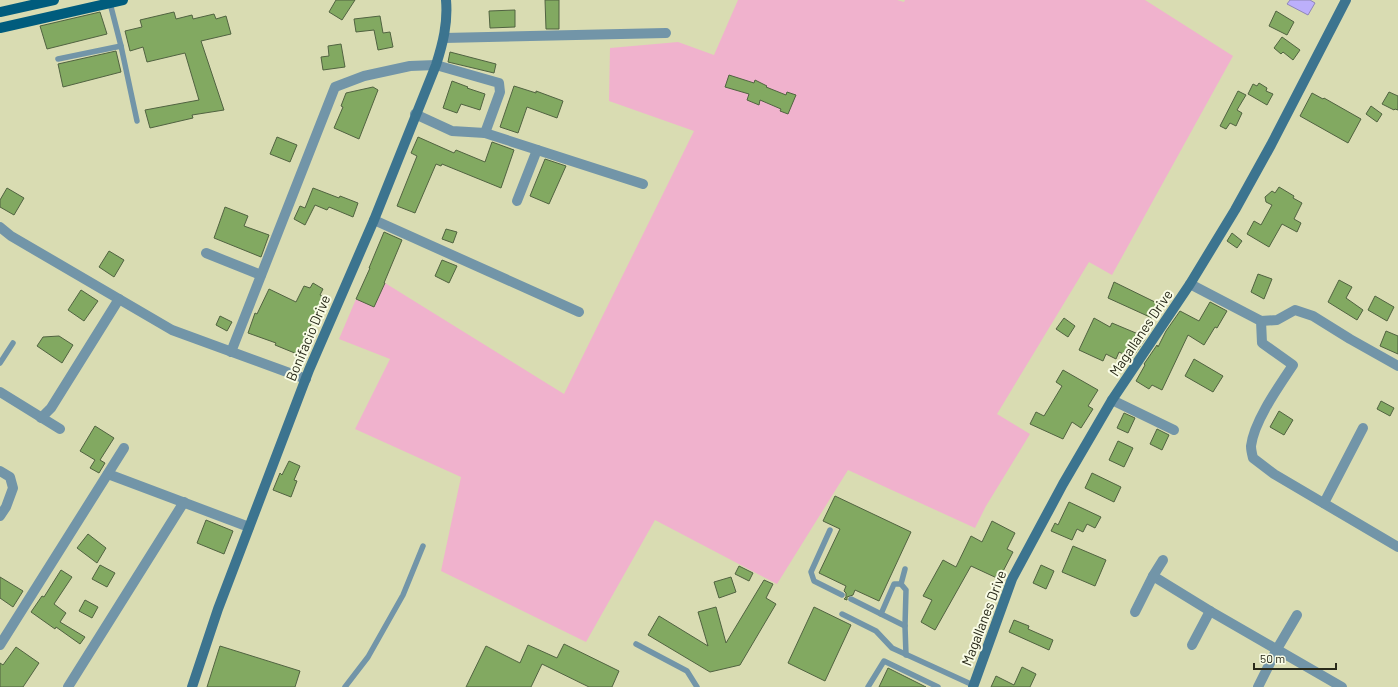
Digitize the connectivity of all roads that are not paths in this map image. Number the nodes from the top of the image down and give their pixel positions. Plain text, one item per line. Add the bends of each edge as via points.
1 (54, 0) edge
2 (123, 0) edge
3 (446, 0) edge
4 (1346, 0) edge
5 (110, 3) junction
6 (0, 12) edge
7 (0, 28) edge
8 (666, 33) dead end
9 (444, 38) junction
10 (121, 46) junction
11 (58, 59) dead end
12 (436, 65) junction
13 (415, 114) junction
14 (138, 121) dead end
15 (485, 133) junction
16 (537, 150) junction
17 (643, 184) dead end
18 (518, 201) dead end
19 (374, 220) junction
20 (0, 227) edge
21 (206, 253) dead end
22 (261, 275) junction
23 (1190, 284) junction
24 (119, 300) junction
25 (579, 312) dead end
26 (1260, 321) junction
27 (13, 343) dead end
28 (231, 352) junction
29 (0, 363) edge
30 (1398, 366) edge
31 (306, 379) junction
32 (0, 392) edge
33 (1112, 400) junction
34 (41, 418) junction
35 (1363, 428) dead end
36 (60, 429) dead end
37 (1174, 430) dead end
38 (124, 448) dead end
39 (0, 471) edge
40 (108, 474) junction
41 (184, 502) junction
42 (1324, 503) junction
43 (0, 516) edge
44 (249, 527) junction
45 (830, 530) dead end
46 (423, 546) dead end
47 (1398, 547) edge
48 (1163, 560) dead end
49 (905, 569) dead end
50 (1153, 576) junction
51 (902, 584) junction
52 (842, 595) dead end
53 (851, 599) dead end
54 (1210, 611) junction
55 (1135, 612) dead end
56 (842, 614) dead end
57 (881, 614) junction
58 (1298, 615) dead end
59 (905, 626) junction
60 (636, 644) dead end
61 (1192, 645) dead end
62 (0, 646) edge
63 (1277, 649) junction
64 (906, 655) junction
65 (973, 686) edge
66 (68, 687) edge
67 (192, 687) edge
68 (345, 687) edge
69 (697, 687) edge
70 (868, 687) edge
71 (938, 687) edge
72 (1258, 687) edge
73 (1342, 687) edge

1 - 6 main road
2 - 5 main road
3 - 9 street, Bonifacio Drive via 448,15
4 - 23 street, Magallanes Drive via 1271,145
5 - 7 main road
5 - 10 lane
8 - 9 street
9 - 12 street, Bonifacio Drive
10 - 11 lane
10 - 14 lane
12 - 13 street, Bonifacio Drive
12 - 15 street via 499,83 500,92
12 - 22 street via 410,66 364,76 335,87
13 - 15 street via 452,131
13 - 19 street, Bonifacio Drive
15 - 16 street
16 - 17 street
16 - 18 street
19 - 25 street
19 - 31 street, Bonifacio Drive
20 - 24 street
21 - 22 street
22 - 28 street
23 - 26 street
23 - 33 street, Magallanes Drive
24 - 28 street via 172,330
24 - 34 street via 51,408
26 - 30 street via 1277,320 1295,310 1313,316
26 - 42 street via 1262,343 1293,365 1255,430 1251,447 1253,458 1274,474
27 - 29 lane
28 - 31 street
31 - 44 street, Bonifacio Drive
32 - 34 street
33 - 37 street
33 - 65 street, Magallanes Drive via 1078,456 1012,579
34 - 36 street
35 - 42 street
38 - 40 street
39 - 43 street via 10,478 13,488
40 - 41 street
40 - 62 street
41 - 44 street
41 - 66 street
42 - 47 street
44 - 67 street, Bonifacio Drive
45 - 52 lane via 810,572 814,581
46 - 68 lane via 403,595 368,657
48 - 50 street
49 - 51 lane
50 - 54 street
50 - 55 street
51 - 57 lane via 894,584
51 - 59 lane via 906,590
53 - 57 lane
54 - 61 street
54 - 63 street
56 - 64 lane via 876,631 892,648
57 - 59 lane
58 - 63 street
59 - 64 lane
60 - 69 lane via 687,671
63 - 72 street
63 - 73 street
64 - 65 lane
70 - 71 lane via 884,661

